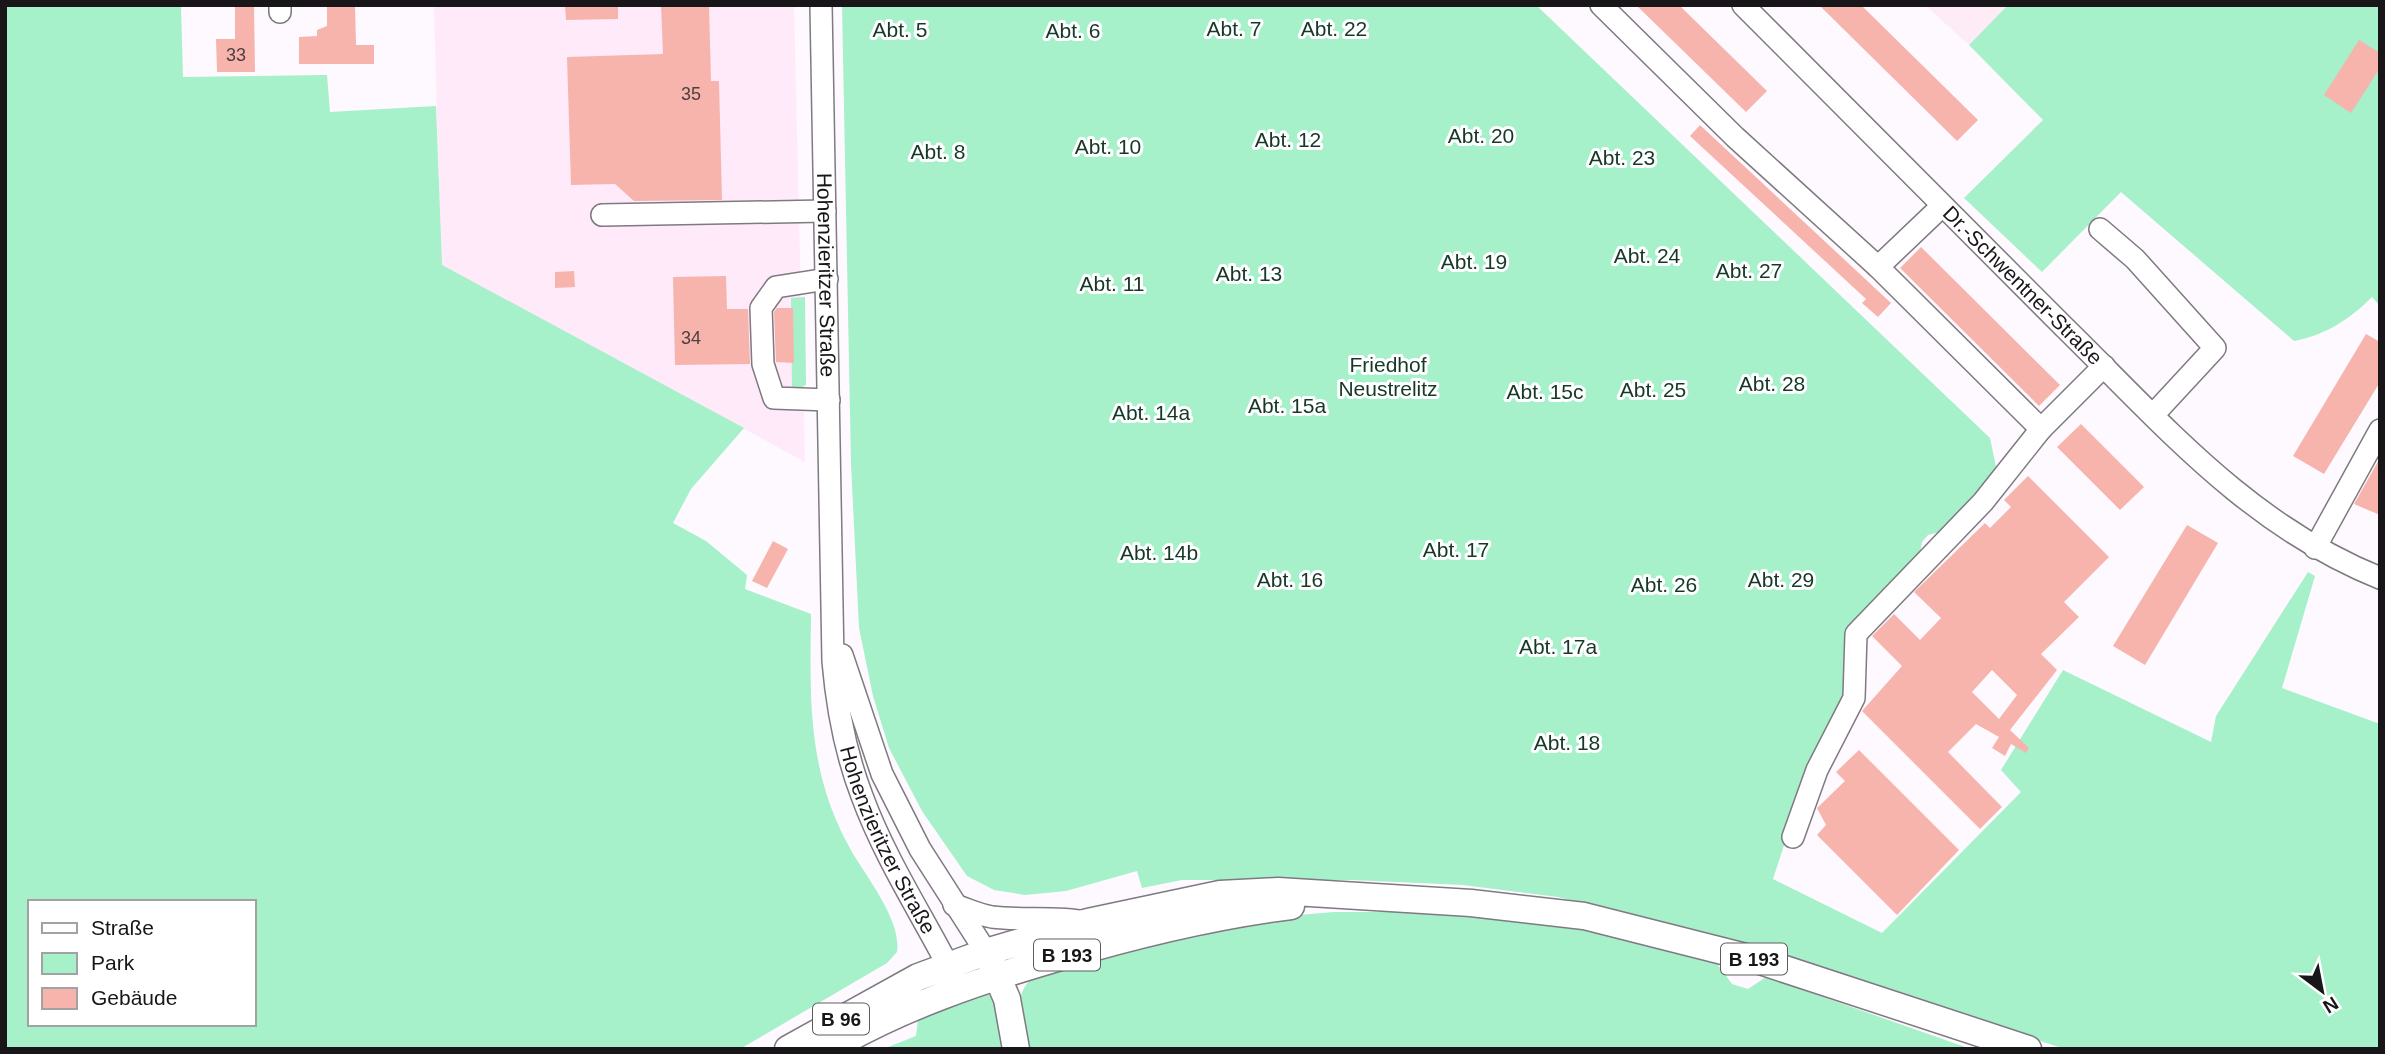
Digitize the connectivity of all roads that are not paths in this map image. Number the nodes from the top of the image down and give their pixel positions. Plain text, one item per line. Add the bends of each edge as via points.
1 (821, 5) edge
2 (1601, 5) edge
3 (1743, 5) edge
4 (1942, 206) junction
5 (825, 211) junction
6 (602, 215) dead end
7 (2100, 229) dead end
8 (1878, 267) junction
9 (827, 279) junction
10 (2104, 366) junction
11 (830, 400) junction
12 (2153, 415) junction
13 (2041, 429) junction
14 (2379, 433) edge
15 (833, 544) junction
16 (2315, 548) junction
17 (2380, 578) edge
18 (1793, 837) dead end
19 (1359, 897) junction
20 (954, 905) junction
21 (1088, 922) junction
22 (986, 952) junction
23 (948, 965) junction
24 (999, 976) junction
25 (960, 989) junction
26 (788, 1049) edge
27 (830, 1049) edge
28 (1016, 1049) edge
29 (2028, 1049) edge

1 - 5 street, Hohenzieritzer Straße
2 - 8 street via 1735,137
3 - 4 street, Dr.-Schwentner-Straße
4 - 8 street
4 - 10 street, Dr.-Schwentner-Straße
5 - 6 street
5 - 9 street, Hohenzieritzer Straße
7 - 12 street via 2136,258 2216,348
8 - 13 street
9 - 11 street, Hohenzieritzer Straße
9 - 11 street via 776,287 761,309 763,364 774,398
10 - 12 street, Dr.-Schwentner-Straße
10 - 13 street
11 - 15 street, Hohenzieritzer Straße
12 - 16 street, Dr.-Schwentner-Straße via 2234,492
13 - 18 street via 1983,502 1856,634 1854,698 1816,770
14 - 16 street
15 - 20 street, Hohenzieritzer Straße via 841,650 859,714 881,774
15 - 23 street, Hohenzieritzer Straße via 833,661 844,740 881,841
16 - 17 street, Dr.-Schwentner-Straße
19 - 21 main road, B 193 via 1278,891 1220,894
19 - 24 main road, B 193 via 1245,912 1135,935
19 - 29 main road, B 193 via 1584,916 1754,958
20 - 21 street via 988,916 1056,916
20 - 22 street, Hohenzieritzer Straße
21 - 22 main road, B 193
22 - 23 main road, B 96
22 - 24 main road
23 - 25 street, Hohenzieritzer Straße
23 - 26 main road, B 96
24 - 25 main road, B 96
24 - 28 main road
25 - 27 main road, B 96 via 895,1015

